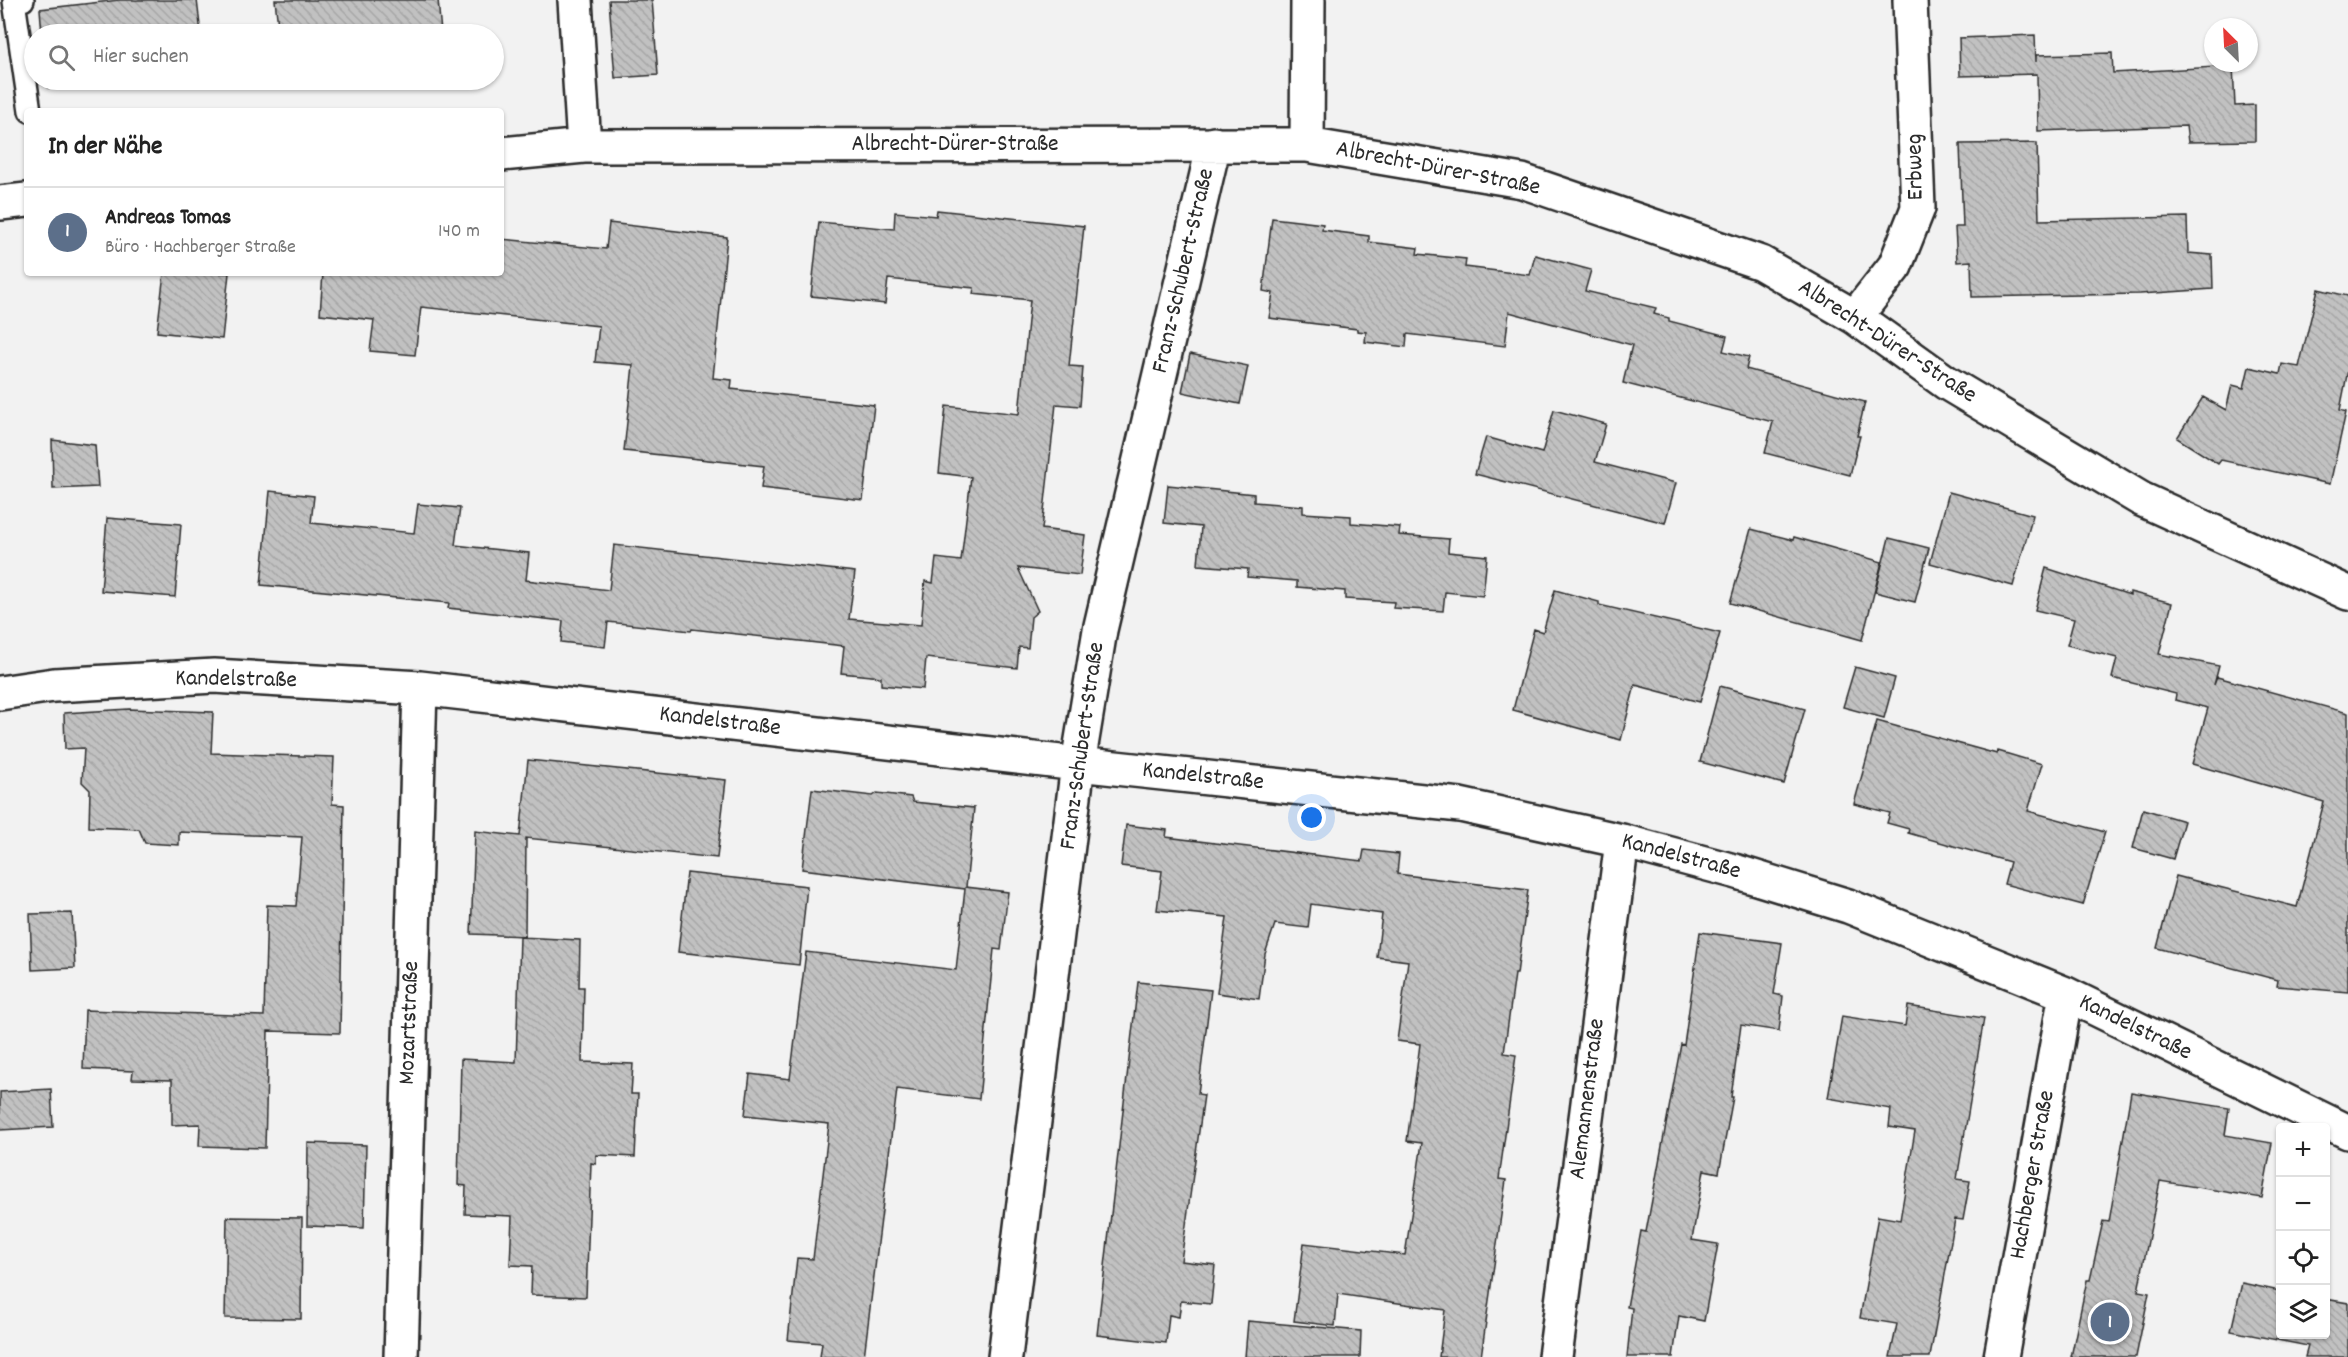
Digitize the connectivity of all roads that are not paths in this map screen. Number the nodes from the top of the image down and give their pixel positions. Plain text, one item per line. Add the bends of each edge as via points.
1 (22, 0) edge
2 (575, 0) edge
3 (1308, 0) edge
4 (1910, 0) edge
5 (24, 70) edge
6 (27, 90) edge
7 (30, 108) edge
8 (1214, 144) junction
9 (1307, 145) junction
10 (584, 146) junction
11 (504, 154) edge
12 (24, 200) edge
13 (0, 203) edge
14 (1855, 316) junction
15 (2348, 593) edge
16 (420, 688) junction
17 (0, 693) edge
18 (1078, 764) junction
19 (1622, 841) junction
20 (2066, 994) junction
21 (2348, 1132) edge
22 (401, 1357) edge
23 (1005, 1357) edge
24 (1555, 1357) edge
25 (2001, 1357) edge

1 - 5 lane via 14,1
2 - 10 street
3 - 9 street
4 - 14 street, Erbweg via 1918,208 1895,266
6 - 7 lane
8 - 9 street, Albrecht-Dürer-Straße
8 - 10 street, Albrecht-Dürer-Straße
8 - 18 street, Franz-Schubert-Straße via 1100,630
9 - 14 street, Albrecht-Dürer-Straße via 1522,181 1761,262
10 - 11 street, Albrecht-Dürer-Straße
12 - 13 street
14 - 15 street, Albrecht-Dürer-Straße via 1947,383 2141,499
16 - 17 street, Kandelstraße via 214,676 54,685
16 - 18 street, Kandelstraße
16 - 22 street, Mozartstraße
18 - 19 street, Kandelstraße via 1460,805
18 - 23 street, Franz-Schubert-Straße
19 - 20 street, Kandelstraße via 1848,906
19 - 24 street, Alemannenstraße
20 - 21 street, Kandelstraße
20 - 25 street, Hachberger Straße

